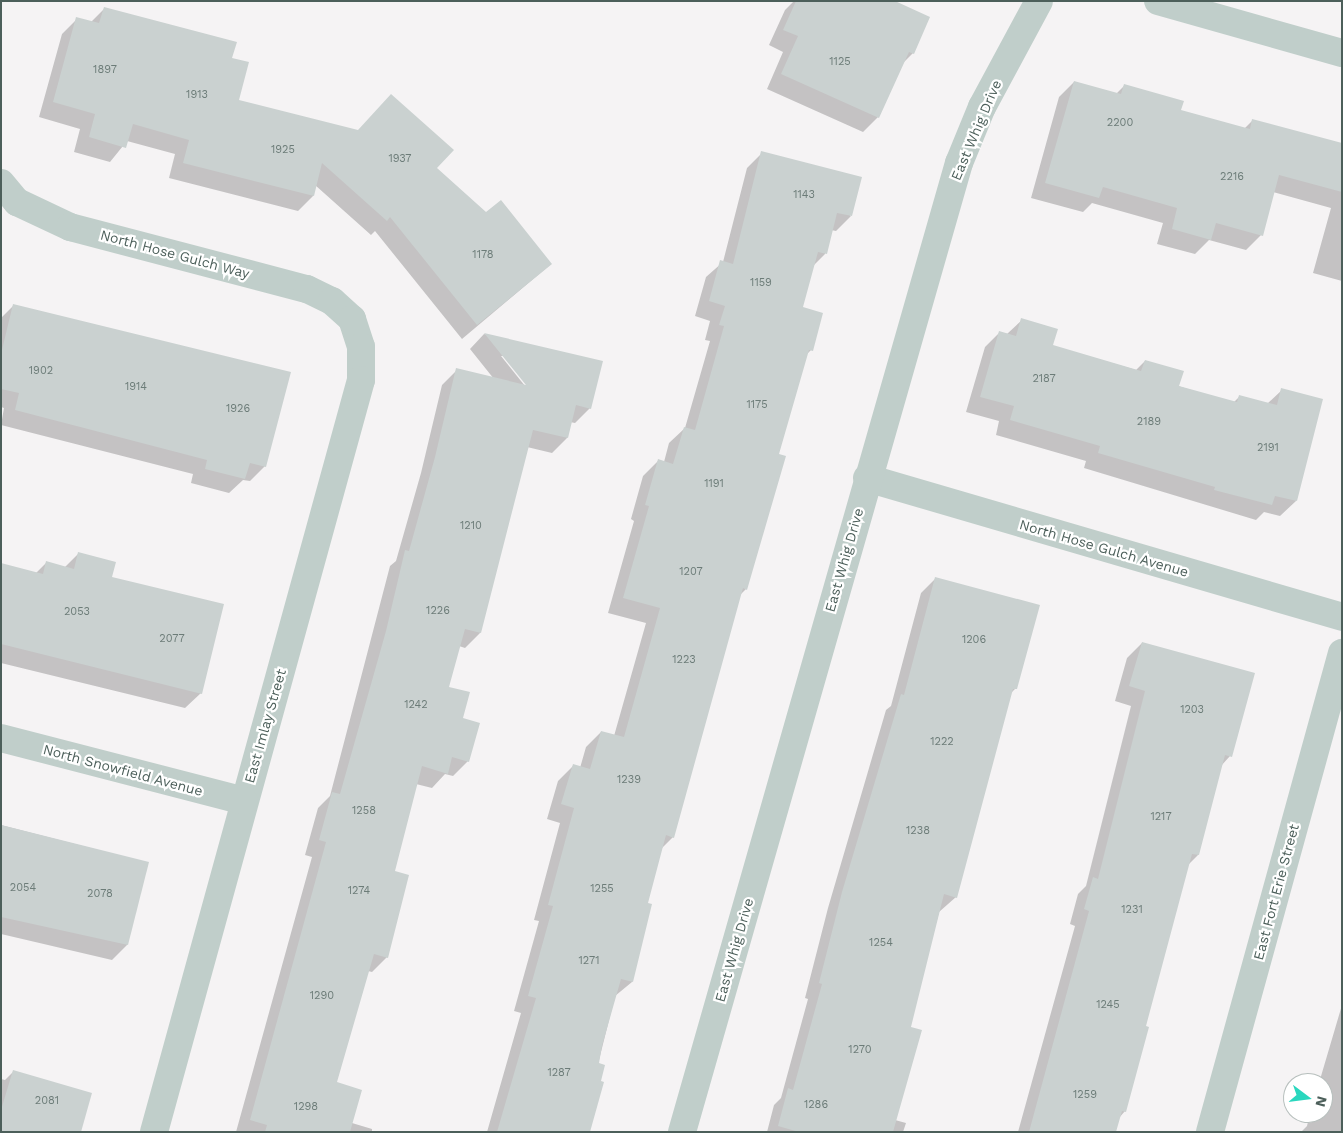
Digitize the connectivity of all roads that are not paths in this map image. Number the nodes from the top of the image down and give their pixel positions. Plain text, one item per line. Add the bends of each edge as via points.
1 (1039, 1) edge
2 (1158, 1) edge
3 (1342, 53) edge
4 (1, 183) edge
5 (352, 319) joint
6 (867, 478) junction
7 (1342, 617) edge
8 (1342, 653) edge
9 (1, 738) edge
10 (244, 802) junction
11 (154, 1132) edge
12 (682, 1132) edge
13 (1210, 1132) edge

1 - 6 street, East Whig Drive via 982,107 959,163
2 - 3 street
4 - 5 street, North Hose Gulch Way via 18,202 70,227 307,289 332,301
5 - 10 street, East Imlay Street via 361,347 361,380
6 - 7 street, North Hose Gulch Avenue
6 - 12 street, East Whig Drive
8 - 13 street, East Fort Erie Street
9 - 10 street, North Snowfield Avenue
10 - 11 street, East Imlay Street

